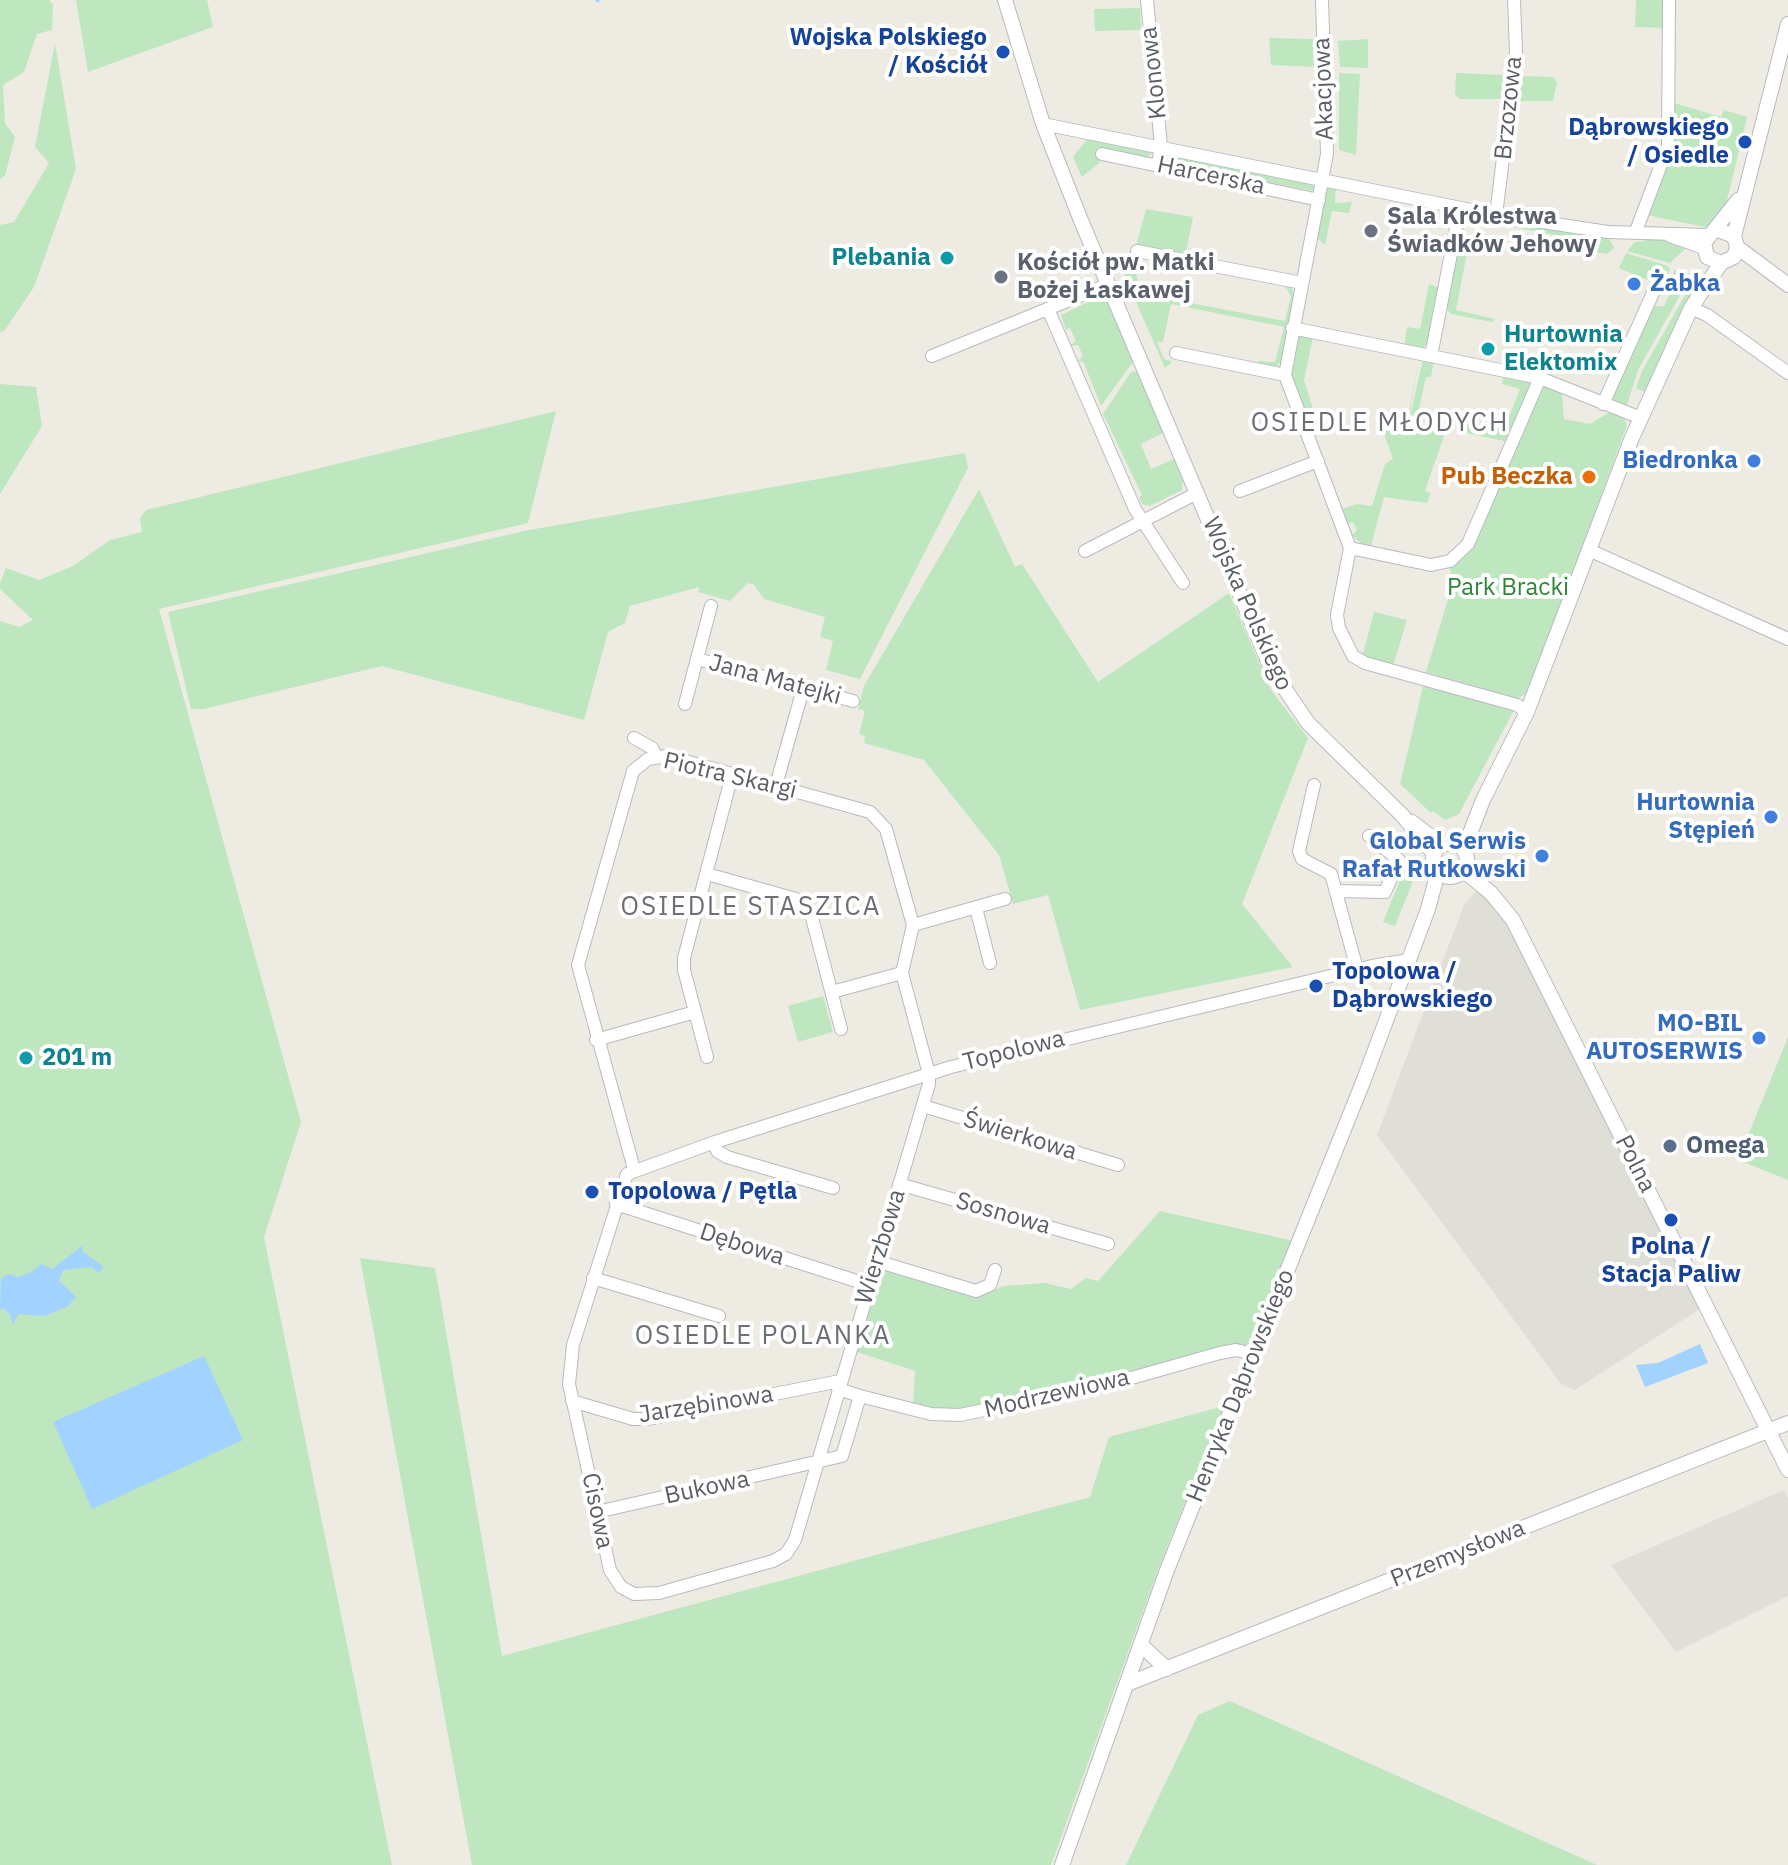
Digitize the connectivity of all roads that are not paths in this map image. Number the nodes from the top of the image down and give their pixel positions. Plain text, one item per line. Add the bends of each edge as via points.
1 (1005, 0) edge
2 (1147, 0) edge
3 (1322, 0) edge
4 (1514, 0) edge
5 (1669, 0) edge
6 (1788, 24) edge
7 (1043, 124) junction
8 (1161, 146) junction
9 (1102, 154) dead end
10 (1158, 164) junction
11 (1323, 179) junction
12 (1319, 200) junction
13 (1460, 208) junction
14 (1496, 215) junction
15 (1636, 231) junction
16 (1720, 247) junction
17 (1137, 251) dead end
18 (1302, 283) junction
19 (1109, 284) junction
20 (1657, 284) dead end
21 (1788, 285) edge
22 (1694, 303) junction
23 (1048, 309) junction
24 (1292, 328) junction
25 (1176, 353) dead end
26 (932, 356) dead end
27 (1431, 356) junction
28 (1788, 373) edge
29 (1285, 375) junction
30 (1540, 378) junction
31 (1603, 404) junction
32 (1641, 418) junction
33 (1318, 461) junction
34 (1240, 491) dead end
35 (1197, 493) junction
36 (1142, 520) junction
37 (1350, 548) junction
38 (1589, 550) junction
39 (1085, 551) dead end
40 (1183, 583) dead end
41 (711, 606) dead end
42 (1788, 639) edge
43 (697, 659) junction
44 (803, 689) junction
45 (853, 701) dead end
46 (685, 704) dead end
47 (1527, 712) junction
48 (634, 738) dead end
49 (656, 756) junction
50 (732, 775) junction
51 (776, 785) junction
52 (1314, 785) dead end
53 (1369, 836) dead end
54 (1448, 848) junction
55 (1464, 871) junction
56 (707, 874) junction
57 (1443, 875) junction
58 (1338, 891) junction
59 (1005, 899) dead end
60 (976, 908) junction
61 (913, 925) junction
62 (1409, 960) junction
63 (990, 963) dead end
64 (1357, 969) junction
65 (902, 973) junction
66 (832, 992) junction
67 (695, 1012) junction
68 (841, 1029) dead end
69 (596, 1040) junction
70 (707, 1057) dead end
71 (929, 1074) junction
72 (923, 1106) junction
73 (715, 1142) junction
74 (1118, 1165) dead end
75 (630, 1171) junction
76 (899, 1184) junction
77 (833, 1188) dead end
78 (616, 1204) junction
79 (1108, 1244) dead end
80 (876, 1261) junction
81 (995, 1270) dead end
82 (593, 1278) junction
83 (869, 1285) junction
84 (719, 1316) dead end
85 (1253, 1354) junction
86 (839, 1385) junction
87 (860, 1396) junction
88 (572, 1401) junction
89 (1788, 1423) edge
90 (1769, 1430) junction
91 (816, 1465) junction
92 (1788, 1470) edge
93 (597, 1512) junction
94 (1141, 1645) junction
95 (1167, 1669) junction
96 (1127, 1684) junction
97 (1062, 1865) edge

1 - 7 street, Wojska Polskiego
2 - 8 street, Klonowa
3 - 11 street, Akacjowa via 1327,154
4 - 14 street, Brzozowa via 1516,52
5 - 15 street via 1668,146
6 - 16 street via 1745,186
7 - 8 street
7 - 19 street, Wojska Polskiego
8 - 10 street, Klonowa
8 - 11 street
9 - 10 street, Harcerska
10 - 12 street, Harcerska
11 - 12 street, Akacjowa
11 - 13 street
12 - 18 street, Akacjowa
13 - 14 street
13 - 27 street
14 - 15 street via 1608,232
15 - 16 street
16 - 21 street
16 - 22 street
17 - 18 street
18 - 24 street, Akacjowa
19 - 23 street
19 - 35 street, Wojska Polskiego
20 - 31 street
22 - 28 street
22 - 32 street
23 - 26 street
23 - 36 street, Wojska Polskiego
24 - 27 street
24 - 29 street, Akacjowa
25 - 29 street
27 - 30 street
29 - 33 street
30 - 31 street
30 - 37 street via 1468,544 1450,561 1431,565
31 - 32 street
32 - 38 street
33 - 34 street
33 - 37 street
35 - 36 street, Wojska Polskiego
35 - 54 street, Wojska Polskiego via 1282,688 1308,723 1402,815
36 - 39 street, Wojska Polskiego
36 - 40 street, Wojska Polskiego
37 - 47 street via 1337,615 1353,656
38 - 42 street
38 - 47 street
41 - 43 street
43 - 44 street, Jana Matejki
43 - 46 street
44 - 45 street, Jana Matejki
44 - 51 street
47 - 54 street via 1483,800
48 - 49 street
49 - 50 street, Piotra Skargi
49 - 69 street, Piotra Skargi via 630,775 578,965
50 - 51 street, Piotra Skargi
50 - 56 street
51 - 61 street, Piotra Skargi via 870,812 886,829
52 - 58 street via 1299,851 1302,859 1331,874
53 - 58 street via 1399,860 1385,892
54 - 55 street via 1468,860
54 - 57 street via 1433,864
55 - 57 street
55 - 90 street, Polna via 1513,920
56 - 66 street via 796,899 811,914
56 - 67 street via 684,958
57 - 62 street, Henryka Dąbrowskiego
58 - 64 street
59 - 60 street
60 - 61 street
60 - 63 street
61 - 65 street, Piotra Skargi
62 - 64 street, Topolowa
62 - 85 street, Henryka Dąbrowskiego
64 - 71 street, Topolowa
65 - 66 street
65 - 71 street, Piotra Skargi
66 - 68 street
67 - 69 street
67 - 70 street
69 - 75 street, Piotra Skargi
71 - 72 street, Wierzbowa
71 - 73 street, Topolowa
72 - 74 street, Świerkowa
72 - 76 street, Wierzbowa
73 - 75 street, Topolowa
73 - 77 street via 717,1151 727,1157
75 - 78 street, Cisowa
76 - 79 street, Sosnowa
76 - 80 street, Wierzbowa
78 - 82 street, Cisowa
78 - 83 street, Dębowa
80 - 81 street via 976,1291 990,1285
80 - 83 street, Wierzbowa
82 - 84 street
82 - 88 street, Cisowa via 569,1366
83 - 86 street, Wierzbowa
85 - 87 street, Modrzewiowa via 1220,1353 1103,1386 960,1415 931,1414
85 - 94 street, Henryka Dąbrowskiego
86 - 87 street, Modrzewiowa
86 - 88 street, Jarzębinowa via 648,1419
86 - 91 street, Wierzbowa
87 - 91 street via 842,1456
88 - 93 street, Cisowa
89 - 90 street, Przemysłowa
90 - 92 street, Polna
90 - 95 street, Przemysłowa
91 - 93 street, Bukowa
91 - 93 street, Cisowa via 795,1540 786,1554 659,1593 634,1594 621,1587 610,1570
94 - 95 street
94 - 96 street, Henryka Dąbrowskiego
95 - 96 street, Przemysłowa
96 - 97 street, Henryka Dąbrowskiego

